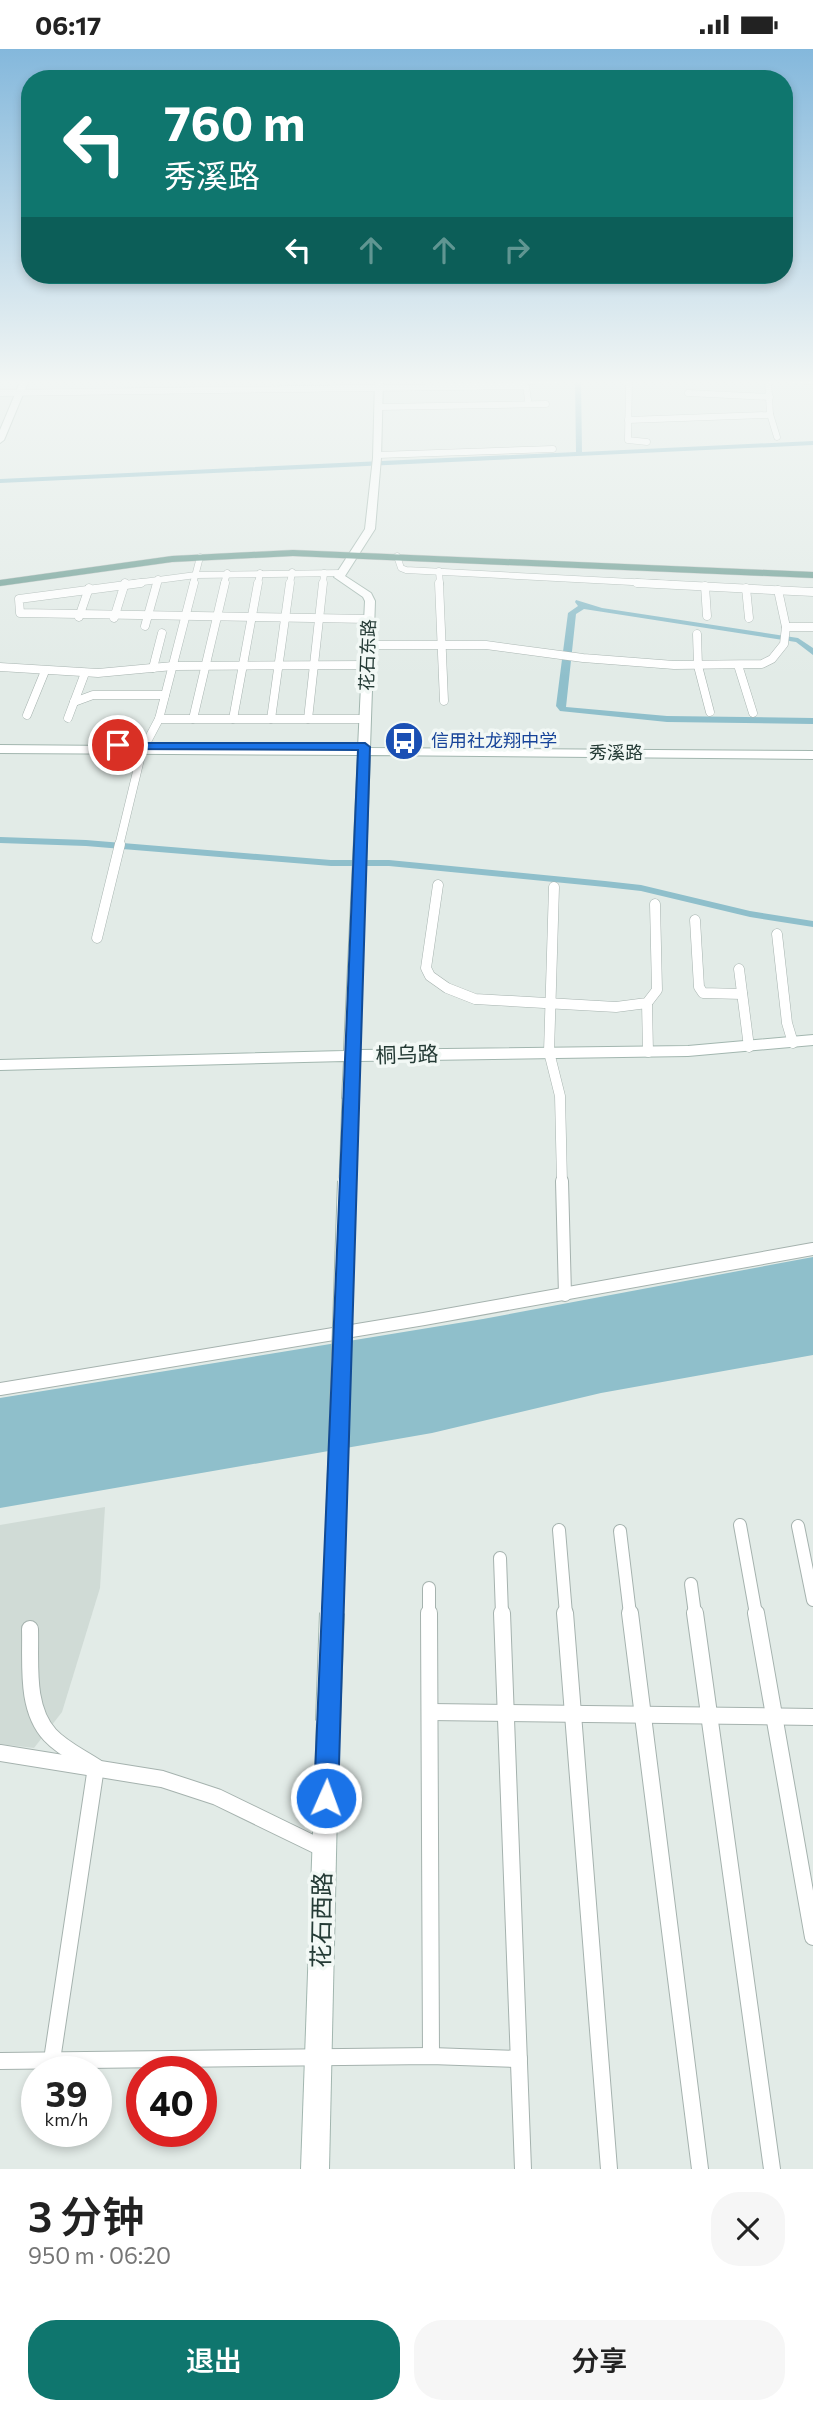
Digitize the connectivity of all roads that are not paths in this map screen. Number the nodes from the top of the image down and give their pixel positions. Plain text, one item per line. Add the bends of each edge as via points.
1 (374, 479) edge
2 (355, 551) junction
3 (397, 556) junction
4 (200, 557) junction
5 (813, 569) edge
6 (439, 571) junction
7 (292, 572) junction
8 (227, 573) junction
9 (260, 573) junction
10 (324, 573) junction
11 (341, 573) junction
12 (196, 575) junction
13 (0, 577) edge
14 (813, 577) edge
15 (158, 579) junction
16 (0, 583) edge
17 (125, 583) junction
18 (705, 586) junction
19 (89, 588) junction
20 (746, 588) junction
21 (778, 590) junction
22 (813, 592) edge
23 (57, 593) junction
24 (48, 616) junction
25 (707, 616) dead end
26 (79, 617) junction
27 (114, 618) junction
28 (185, 618) junction
29 (216, 618) junction
30 (252, 618) junction
31 (285, 618) junction
32 (749, 618) dead end
33 (319, 619) junction
34 (369, 619) junction
35 (146, 622) junction
36 (786, 627) junction
37 (813, 627) edge
38 (162, 633) dead end
39 (697, 634) dead end
40 (368, 645) junction
41 (441, 645) junction
42 (314, 665) junction
43 (368, 665) junction
44 (738, 665) junction
45 (173, 666) junction
46 (205, 666) junction
47 (243, 666) junction
48 (278, 666) junction
49 (698, 666) junction
50 (2, 667) edge
51 (153, 668) junction
52 (45, 671) junction
53 (110, 672) junction
54 (85, 673) junction
55 (0, 678) edge
56 (79, 689) junction
57 (93, 695) junction
58 (107, 695) junction
59 (165, 695) junction
60 (444, 701) dead end
61 (74, 702) junction
62 (710, 712) dead end
63 (753, 713) dead end
64 (27, 715) dead end
65 (68, 718) dead end
66 (159, 719) junction
67 (192, 719) junction
68 (233, 719) junction
69 (271, 719) junction
70 (308, 719) junction
71 (366, 719) junction
72 (0, 744) edge
73 (143, 748) junction
74 (364, 749) junction
75 (813, 749) edge
76 (0, 750) edge
77 (813, 755) edge
78 (438, 885) dead end
79 (554, 887) dead end
80 (654, 904) dead end
81 (695, 920) dead end
82 (777, 934) dead end
83 (97, 938) dead end
84 (739, 969) dead end
85 (742, 993) junction
86 (551, 1003) junction
87 (647, 1003) junction
88 (813, 1040) edge
89 (793, 1043) junction
90 (748, 1047) junction
91 (549, 1052) junction
92 (648, 1052) junction
93 (352, 1057) junction
94 (0, 1065) edge
95 (813, 1249) edge
96 (565, 1295) junction
97 (0, 1389) edge
98 (740, 1525) dead end
99 (798, 1526) dead end
100 (559, 1530) dead end
101 (620, 1531) dead end
102 (500, 1559) dead end
103 (691, 1584) dead end
104 (429, 1588) dead end
105 (813, 1600) edge
106 (30, 1629) dead end
107 (430, 1712) junction
108 (506, 1713) junction
109 (573, 1714) junction
110 (643, 1715) junction
111 (710, 1716) junction
112 (773, 1717) junction
113 (813, 1717) edge
114 (0, 1753) edge
115 (96, 1767) junction
116 (324, 1849) junction
117 (813, 1937) edge
118 (53, 2056) edge
119 (432, 2056) junction
120 (319, 2058) junction
121 (519, 2059) junction
122 (112, 2060) edge
123 (0, 2061) edge
124 (21, 2061) edge
125 (315, 2169) edge
126 (523, 2169) edge
127 (609, 2169) edge
128 (700, 2169) edge
129 (772, 2169) edge

1 - 2 street via 370,529
2 - 3 main road
2 - 4 main road
2 - 5 main road
2 - 11 street
2 - 13 main road via 198,551
3 - 6 street via 401,568
3 - 14 main road
4 - 12 street
4 - 16 main road
6 - 18 street
6 - 41 street
7 - 9 street
7 - 10 street
7 - 31 street
8 - 9 street
8 - 12 street
8 - 29 street
9 - 30 street
10 - 11 street
10 - 33 street
11 - 34 street, 花石东路 via 341,581 367,595
12 - 15 street
12 - 28 street
15 - 17 street
15 - 35 street
17 - 19 street
17 - 27 street
18 - 20 street
18 - 25 street
19 - 23 street
19 - 26 street
20 - 21 street
20 - 32 street
21 - 22 street
21 - 36 street
23 - 24 street
23 - 24 street via 19,599 20,613
24 - 26 street
26 - 27 street
27 - 35 street
28 - 29 street
28 - 35 street
28 - 45 street
29 - 30 street
29 - 46 street
30 - 31 street
30 - 47 street
31 - 33 street
31 - 48 street
33 - 34 street
33 - 42 street
34 - 40 street, 花石东路
36 - 37 street
36 - 44 street via 785,644 772,659
38 - 51 street
39 - 49 street
40 - 41 street
40 - 43 street, 花石东路
41 - 49 street
41 - 60 street
42 - 43 street
42 - 48 street
42 - 70 street
43 - 71 street, 花石东路
44 - 49 street
44 - 63 street
45 - 46 street
45 - 51 street
45 - 59 street
46 - 47 street
46 - 67 street
47 - 48 street
47 - 68 street
48 - 69 street
49 - 62 street
50 - 52 street
50 - 55 street
51 - 53 street
52 - 54 street
52 - 64 street
53 - 54 street
53 - 58 street via 114,675
54 - 56 street
56 - 57 street
56 - 61 street
57 - 58 street
57 - 61 street
58 - 59 street
59 - 66 street
61 - 65 street
66 - 67 street
66 - 73 street
67 - 68 street
68 - 69 street
69 - 70 street
70 - 71 street
71 - 74 street, 花石东路
72 - 73 street, 秀溪路
73 - 74 street, 秀溪路
73 - 76 street, 秀溪路
73 - 83 street
74 - 75 street, 秀溪路
74 - 77 street, 秀溪路
74 - 93 street, 花石西路
78 - 86 street via 426,968 430,976 475,999
79 - 86 street
80 - 87 street via 657,990
81 - 85 street via 699,987 703,993
82 - 89 street
84 - 85 street
85 - 90 street
86 - 87 street via 616,1007
86 - 91 street
87 - 92 street
88 - 89 street, 桐乌路
89 - 90 street, 桐乌路
90 - 92 street, 桐乌路
91 - 92 street, 桐乌路
91 - 93 street, 桐乌路
91 - 96 street via 560,1096
93 - 94 street, 桐乌路
93 - 116 street, 花石西路, bridge
95 - 96 street
96 - 97 street
98 - 112 street
99 - 105 street
100 - 109 street
101 - 110 street
102 - 108 street
103 - 111 street
104 - 107 street
106 - 115 street via 35,1706 49,1734
107 - 108 street
107 - 119 street
108 - 109 street
108 - 121 street
109 - 110 street
109 - 127 street
110 - 111 street
110 - 128 street
111 - 112 street
111 - 129 street
112 - 113 street
112 - 117 street
114 - 115 street
115 - 116 street via 162,1779 218,1797
115 - 118 street
116 - 120 street, 花石西路
119 - 120 street
119 - 121 street
120 - 122 street
120 - 125 street, 花石西路
121 - 126 street
123 - 124 street

